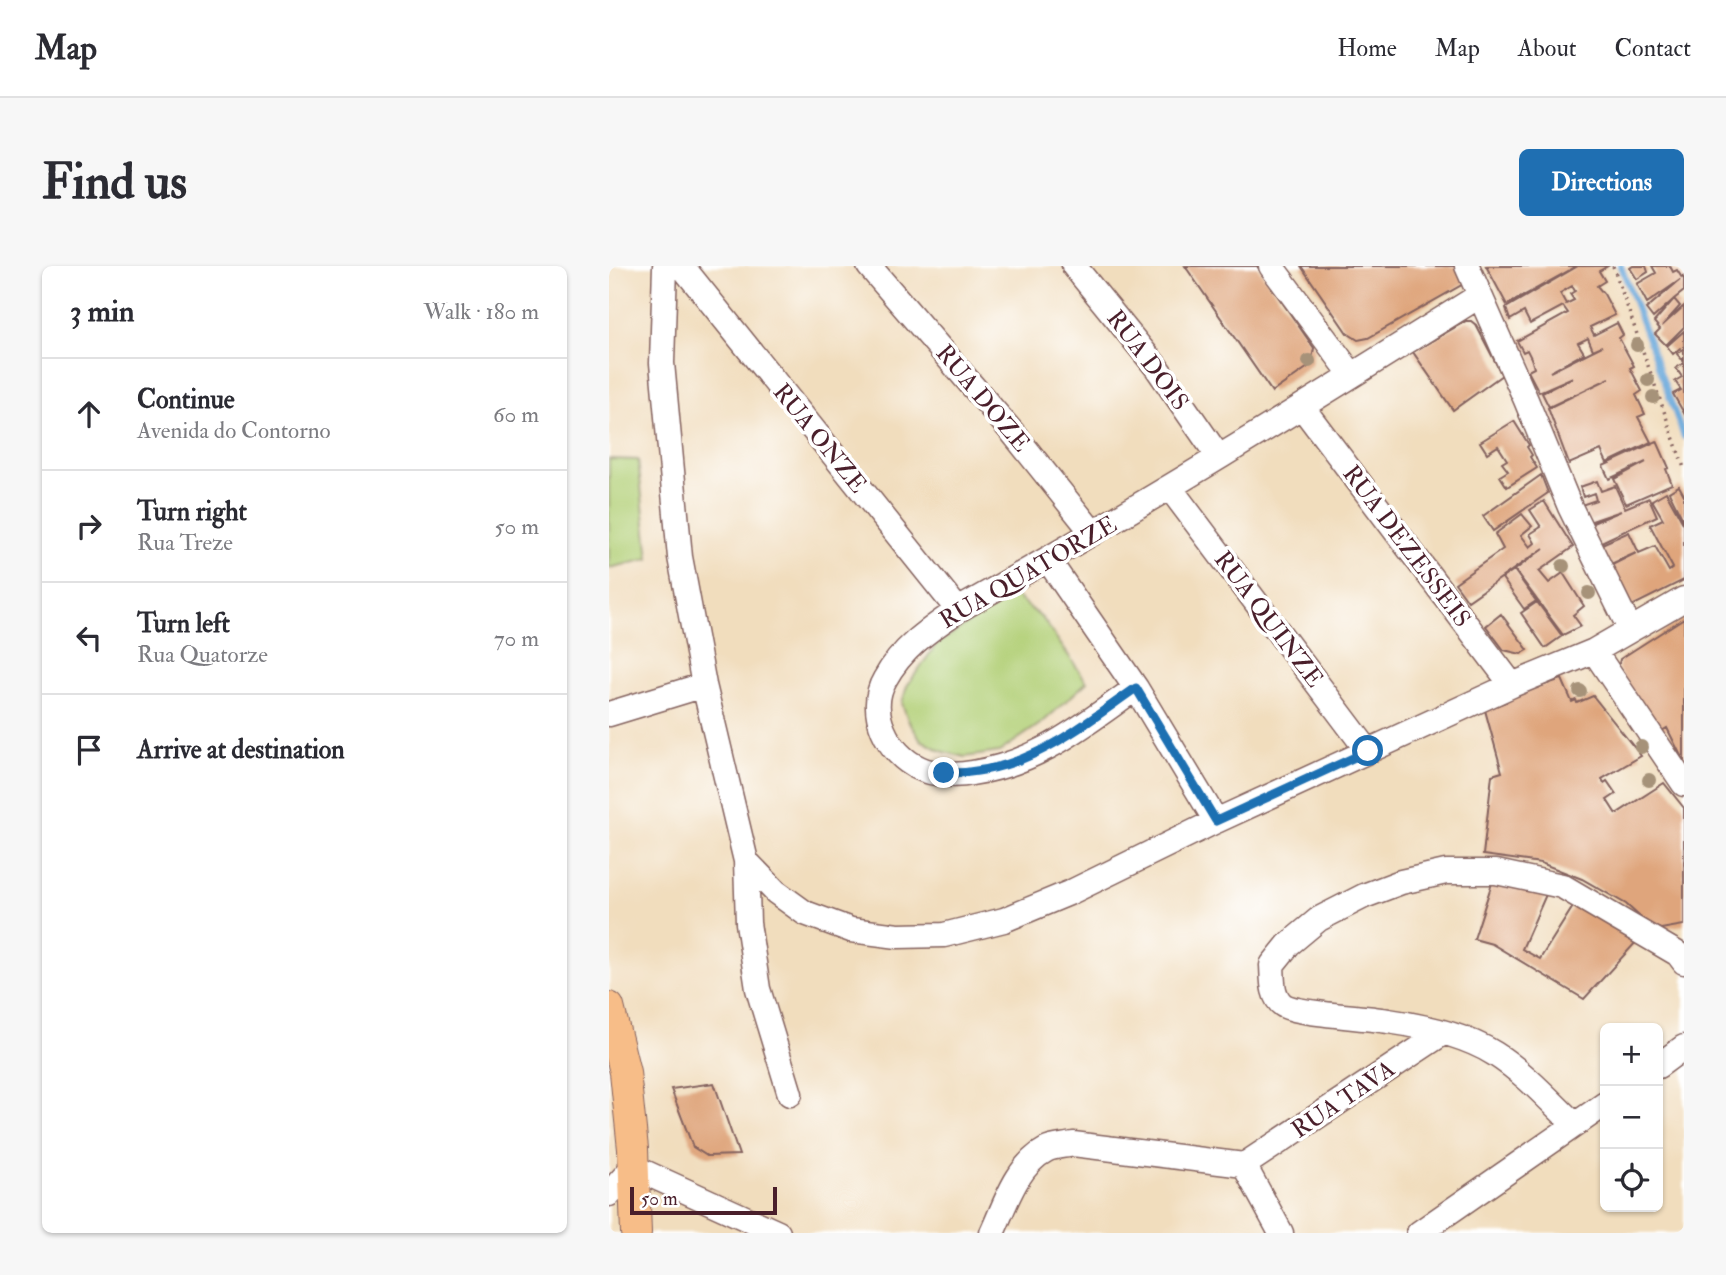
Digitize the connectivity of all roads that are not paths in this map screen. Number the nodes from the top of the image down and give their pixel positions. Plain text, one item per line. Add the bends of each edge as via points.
1 (665, 266) edge
2 (682, 266) edge
3 (869, 266) edge
4 (1074, 266) edge
5 (1271, 266) edge
6 (1467, 266) edge
7 (1479, 296) junction
8 (1352, 376) junction
9 (1302, 407) junction
10 (1218, 456) junction
11 (1170, 488) junction
12 (1093, 533) junction
13 (1048, 560) junction
14 (1684, 599) edge
15 (958, 610) junction
16 (1630, 629) junction
17 (1594, 651) junction
18 (704, 685) junction
19 (1512, 685) junction
20 (1136, 688) junction
21 (609, 714) edge
22 (1368, 751) junction
23 (1684, 784) edge
24 (1216, 821) junction
25 (746, 861) junction
26 (1682, 955) edge
27 (609, 1007) edge
28 (1443, 1033) junction
29 (1684, 1047) edge
30 (1663, 1062) edge
31 (790, 1094) dead end
32 (1600, 1108) edge
33 (1575, 1125) junction
34 (1244, 1165) junction
35 (633, 1167) junction
36 (609, 1194) edge
37 (636, 1233) edge
38 (778, 1233) edge
39 (992, 1233) edge
40 (1282, 1233) edge
41 (1419, 1233) edge

1 - 18 street via 662,363 680,557
2 - 15 street, RUA ONZE
3 - 12 street, RUA DOZE
4 - 10 street, RUA DOIS via 1157,368
5 - 8 street
6 - 7 street
7 - 8 street, RUA QUATORZE
7 - 16 street via 1570,507
8 - 9 street, RUA QUATORZE
9 - 10 street, RUA QUATORZE
9 - 19 street, RUA DEZESSEIS
10 - 11 street, RUA QUATORZE
11 - 12 street, RUA QUATORZE
11 - 22 street, RUA QUINZE
12 - 13 street, RUA QUATORZE
13 - 15 street, RUA QUATORZE
13 - 20 street
14 - 16 street
15 - 20 street, RUA QUATORZE via 905,650 883,681 878,704 887,739 904,760 922,770 970,774 1009,765 1049,748
16 - 17 street
17 - 19 street
17 - 23 street
18 - 21 street
18 - 25 street
19 - 22 street
20 - 24 street
22 - 24 street
24 - 25 street via 1069,893 1004,920 944,935 851,930 805,914
25 - 31 street via 748,923 758,989
26 - 28 street via 1562,886 1496,872 1446,872 1401,882 1319,919 1272,965 1273,990 1282,1005
27 - 35 main road via 625,1072
28 - 33 street via 1495,1054
28 - 34 street, RUA TAVA
29 - 30 street
32 - 33 street
33 - 41 street
34 - 39 street via 1073,1144 1047,1149 1014,1186
34 - 40 street
35 - 36 street
35 - 37 main road
35 - 38 street

